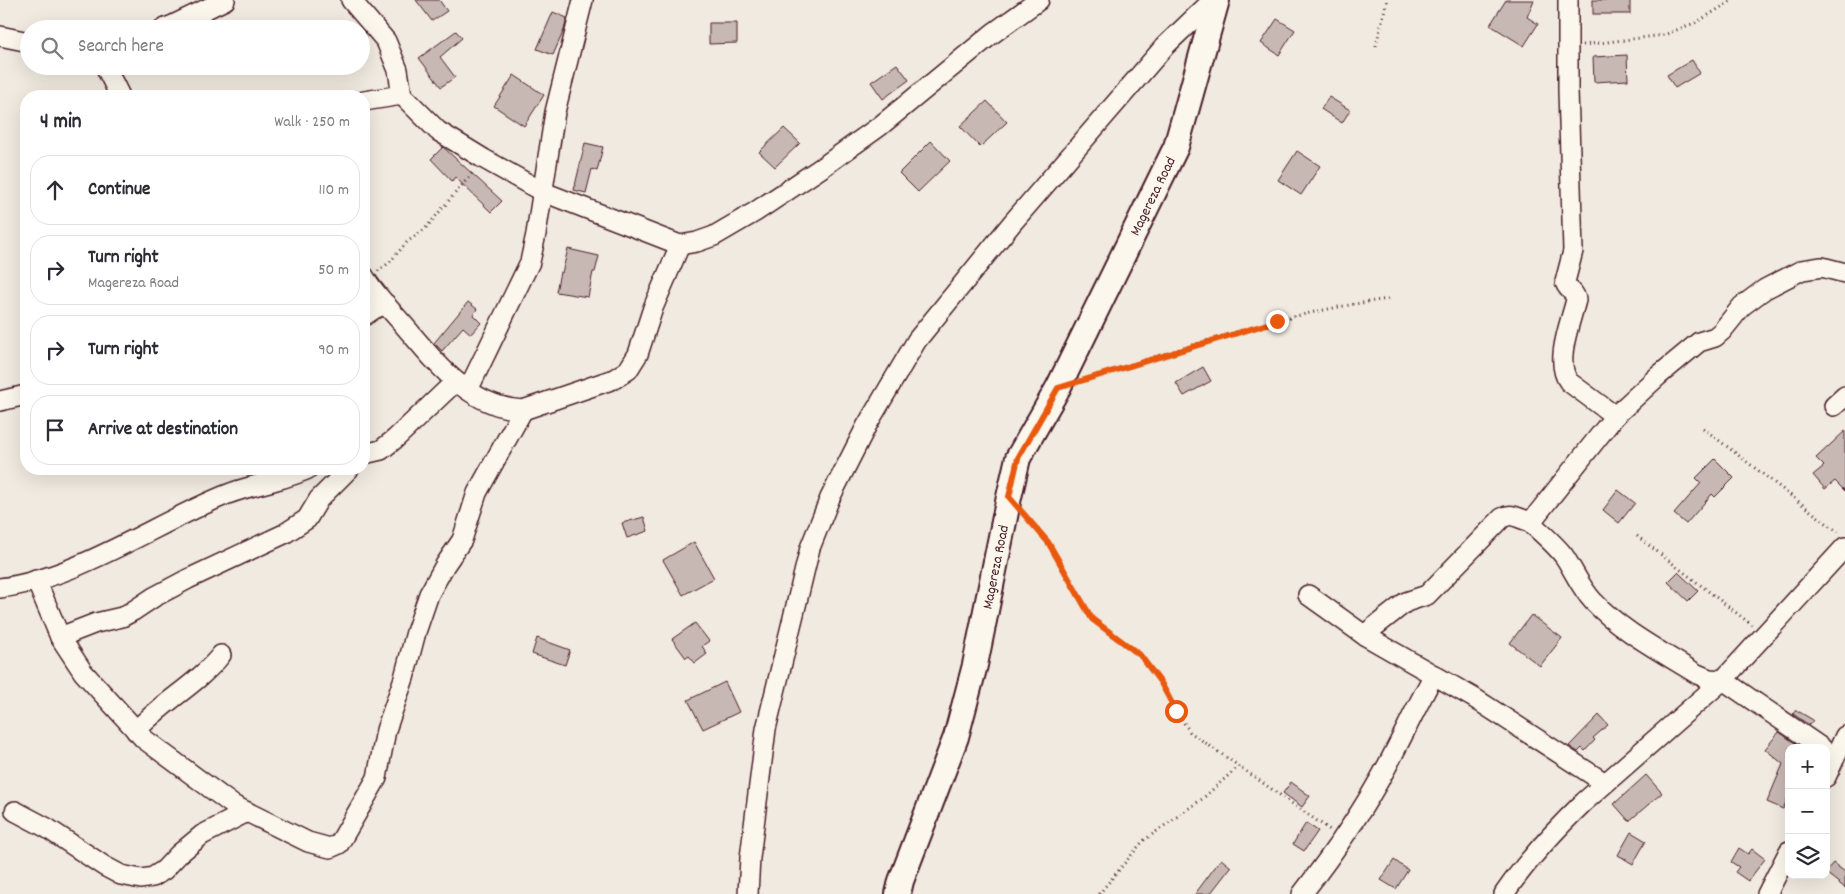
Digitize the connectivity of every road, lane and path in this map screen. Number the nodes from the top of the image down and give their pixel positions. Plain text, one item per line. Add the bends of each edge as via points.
1 (225, 0) edge
2 (351, 0) edge
3 (583, 0) edge
4 (1039, 0) edge
5 (1213, 0) edge
6 (1217, 0) edge
7 (1387, 0) edge
8 (1568, 0) edge
9 (1733, 0) edge
10 (185, 20) edge
11 (368, 20) edge
12 (370, 23) edge
13 (0, 36) edge
14 (20, 40) edge
15 (1376, 46) dead end
16 (1568, 47) junction
17 (110, 75) edge
18 (117, 90) edge
19 (402, 95) junction
20 (370, 99) edge
21 (484, 159) junction
22 (541, 191) junction
23 (680, 245) junction
24 (1845, 273) edge
25 (370, 275) edge
26 (370, 284) edge
27 (1389, 299) dead end
28 (386, 304) junction
29 (370, 311) edge
30 (462, 386) junction
31 (1058, 388) junction
32 (20, 396) edge
33 (0, 401) edge
34 (523, 410) junction
35 (1615, 416) junction
36 (1703, 428) dead end
37 (370, 453) edge
38 (294, 475) edge
39 (344, 475) edge
40 (1009, 497) junction
41 (1528, 521) junction
42 (1637, 536) dead end
43 (1845, 536) edge
44 (1845, 547) edge
45 (36, 580) junction
46 (0, 588) edge
47 (1308, 595) dead end
48 (1364, 635) junction
49 (1764, 635) junction
50 (60, 637) junction
51 (221, 655) dead end
52 (1434, 674) junction
53 (1722, 680) junction
54 (136, 731) junction
55 (1845, 736) edge
56 (1816, 744) edge
57 (1830, 750) edge
58 (1239, 766) junction
59 (1606, 783) junction
60 (15, 811) dead end
61 (247, 812) junction
62 (1343, 838) junction
63 (1785, 860) edge
64 (748, 894) edge
65 (898, 894) edge
66 (1099, 894) edge
67 (1302, 894) edge
68 (1504, 894) edge
69 (1767, 894) edge

1 - 10 street
2 - 11 street
3 - 22 street via 557,103
4 - 23 street via 992,34 880,126 824,166 714,236
5 - 64 street via 1165,46 1012,222 917,340 867,425 830,498 810,548 766,729
6 - 31 street, Magereza Road via 1176,146
7 - 15 path
8 - 16 street
9 - 16 path via 1697,22 1664,35
12 - 19 street via 386,42 398,70
13 - 14 street
16 - 35 street via 1574,251 1565,282 1576,300 1562,367 1569,382
17 - 18 street
19 - 20 street
19 - 21 street via 438,131
21 - 22 street
21 - 25 path via 425,229 389,263
22 - 23 street
22 - 30 street via 530,262
23 - 34 street via 652,308 638,354 628,370 614,379
24 - 35 street via 1822,267 1802,270 1765,289 1742,306 1718,334 1699,342
26 - 28 street
27 - 31 path via 1277,321
28 - 29 street
28 - 30 street
30 - 34 street via 507,409
30 - 37 street via 381,450
31 - 40 street, Magereza Road via 1018,458
32 - 33 street
34 - 61 street via 477,493 462,540 429,594 386,730 376,778 339,844 330,848 308,842
35 - 41 street via 1534,518
36 - 43 path
38 - 45 street via 229,494 106,552
39 - 50 street via 319,499 307,519 284,534 188,579 128,614
40 - 58 path via 1048,542 1092,619 1140,655 1190,732
40 - 65 street, Magereza Road via 975,665 956,736
41 - 48 street via 1509,515 1502,518 1427,595 1406,602
41 - 53 street via 1562,554 1594,602 1620,624 1697,674
42 - 49 path
44 - 49 street
45 - 46 street
45 - 50 street
47 - 48 street
48 - 52 street
49 - 53 street
50 - 54 street via 83,672
51 - 54 street via 204,675 156,711
52 - 59 street
52 - 62 street via 1386,767
53 - 56 street
53 - 59 street
54 - 61 street via 233,805
55 - 57 street
58 - 62 path
58 - 66 path via 1202,799 1143,841
59 - 68 street via 1540,846
60 - 61 street via 48,828 104,866 121,875 141,879 153,877 202,835
62 - 67 street
63 - 69 street

